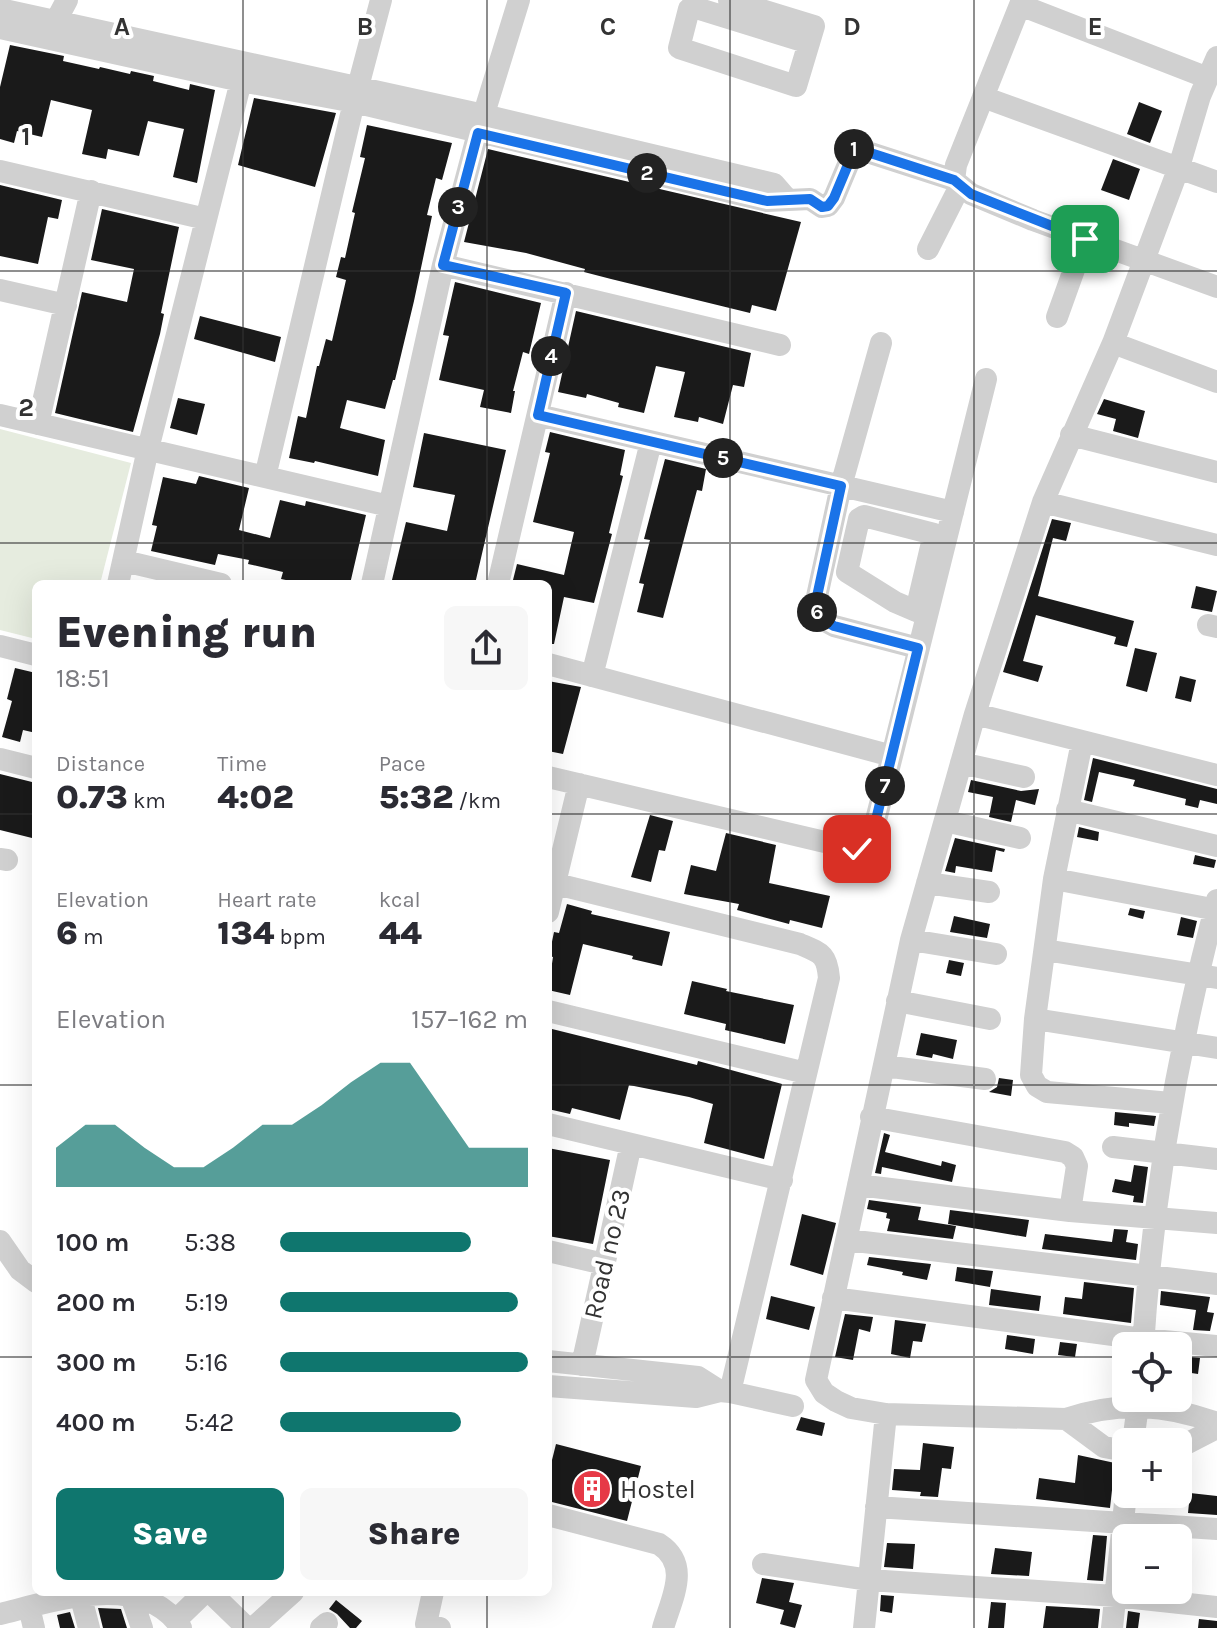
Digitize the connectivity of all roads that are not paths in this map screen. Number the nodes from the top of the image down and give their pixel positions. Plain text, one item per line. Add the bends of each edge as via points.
1 (67, 0) edge
2 (381, 0) edge
3 (519, 0) edge
4 (729, 0) edge
5 (1021, 2) edge
6 (0, 9) edge
7 (0, 28) edge
8 (50, 31) junction
9 (809, 43) junction
10 (241, 81) junction
11 (1211, 84) edge
12 (356, 95) junction
13 (983, 97) junction
14 (481, 124) junction
15 (1179, 167) junction
16 (0, 171) edge
17 (1217, 182) edge
18 (957, 183) junction
19 (91, 191) junction
20 (206, 219) junction
21 (1085, 239) junction
22 (928, 249) dead end
23 (1143, 259) junction
24 (443, 265) junction
25 (1217, 287) edge
26 (0, 290) edge
27 (566, 293) junction
28 (66, 305) junction
29 (1057, 317) dead end
30 (881, 343) dead end
31 (1113, 343) junction
32 (780, 345) dead end
33 (986, 379) dead end
34 (1217, 382) edge
35 (0, 415) edge
36 (538, 415) junction
37 (38, 424) junction
38 (1071, 435) junction
39 (651, 442) junction
40 (148, 449) junction
41 (1217, 472) edge
42 (265, 477) junction
43 (841, 486) junction
44 (1043, 502) junction
45 (389, 506) junction
46 (953, 512) junction
47 (1217, 545) edge
48 (935, 558) junction
49 (124, 561) junction
50 (119, 580) edge
51 (204, 580) edge
52 (373, 580) edge
53 (499, 580) edge
54 (924, 604) junction
55 (0, 646) edge
56 (918, 648) junction
57 (32, 654) edge
58 (552, 665) edge
59 (592, 676) junction
60 (975, 714) junction
61 (1082, 742) junction
62 (892, 756) junction
63 (0, 759) edge
64 (961, 763) junction
65 (32, 767) edge
66 (1217, 775) edge
67 (1024, 777) dead end
68 (552, 778) edge
69 (579, 784) junction
70 (1067, 810) junction
71 (945, 821) junction
72 (1020, 838) dead end
73 (1217, 846) edge
74 (552, 879) edge
75 (1054, 879) junction
76 (552, 883) edge
77 (927, 883) junction
78 (989, 892) dead end
79 (1216, 907) edge
80 (911, 940) junction
81 (1045, 950) junction
82 (996, 954) dead end
83 (1208, 977) edge
84 (897, 1001) junction
85 (552, 1012) edge
86 (990, 1019) dead end
87 (1035, 1019) junction
88 (1182, 1042) junction
89 (1217, 1048) edge
90 (884, 1066) junction
91 (806, 1073) junction
92 (985, 1079) dead end
93 (1171, 1103) junction
94 (871, 1117) junction
95 (552, 1125) edge
96 (631, 1144) junction
97 (1113, 1147) dead end
98 (1163, 1153) junction
99 (1217, 1159) edge
100 (782, 1180) junction
101 (858, 1185) junction
102 (1070, 1211) junction
103 (1154, 1219) junction
104 (1217, 1223) edge
105 (847, 1240) junction
106 (0, 1241) edge
107 (552, 1252) edge
108 (604, 1264) junction
109 (1149, 1277) junction
110 (32, 1279) edge
111 (1217, 1284) edge
112 (833, 1298) junction
113 (1144, 1332) edge
114 (1112, 1338) edge
115 (1192, 1345) edge
116 (1217, 1346) edge
117 (552, 1361) edge
118 (582, 1365) junction
119 (552, 1386) edge
120 (725, 1392) junction
121 (793, 1406) dead end
122 (1112, 1407) edge
123 (1182, 1412) edge
124 (886, 1414) junction
125 (1066, 1419) junction
126 (1217, 1426) edge
127 (1192, 1440) edge
128 (1112, 1448) edge
129 (876, 1507) junction
130 (1124, 1508) edge
131 (552, 1516) edge
132 (1122, 1522) junction
133 (1217, 1529) edge
134 (763, 1564) dead end
135 (869, 1580) junction
136 (76, 1596) edge
137 (81, 1596) edge
138 (131, 1596) joint
139 (204, 1596) edge
140 (212, 1596) edge
141 (289, 1596) edge
142 (432, 1596) edge
143 (1112, 1596) edge
144 (1114, 1604) edge
145 (1189, 1604) edge
146 (1217, 1607) edge
147 (0, 1614) edge
148 (31, 1618) edge
149 (179, 1624) edge
150 (89, 1628) edge
151 (142, 1628) edge
152 (247, 1628) edge
153 (253, 1628) edge
154 (440, 1628) edge
155 (663, 1628) edge
156 (864, 1628) edge
157 (1112, 1628) edge

1 - 8 street
2 - 12 street
3 - 14 street
4 - 9 street via 814,26
5 - 11 street
5 - 13 street
6 - 8 street
7 - 8 street
8 - 10 street
8 - 12 street
9 - 9 street via 796,86 678,45 693,7
10 - 12 street
10 - 20 street
11 - 15 street
12 - 14 street
12 - 42 street
13 - 15 street
13 - 18 street via 956,165
14 - 18 street via 767,201 810,199 828,206 855,148
14 - 24 street
15 - 17 street
15 - 23 street
16 - 19 street
18 - 21 street via 983,199
18 - 22 street
19 - 20 street
19 - 28 street
20 - 40 street
21 - 23 street
21 - 29 street
23 - 25 street
23 - 31 street
24 - 27 street
24 - 45 street
26 - 28 street
27 - 32 street
27 - 36 street
28 - 37 street
30 - 43 street
31 - 34 street
31 - 38 street
33 - 46 street
35 - 37 street
36 - 39 street
36 - 53 street
37 - 40 street
38 - 41 street
38 - 44 street
39 - 43 street
39 - 59 street
40 - 42 street
40 - 49 street
42 - 45 street
43 - 46 street
43 - 56 street via 816,611 834,626
44 - 47 street
44 - 60 street
45 - 52 street
46 - 48 street
48 - 54 street
48 - 54 street via 934,534 859,519 847,572 916,611
49 - 50 street
49 - 51 street
54 - 56 street
55 - 57 street
56 - 62 street
58 - 59 street
59 - 62 street
60 - 61 street
60 - 64 street
61 - 66 street
61 - 70 street
62 - 69 street via 873,832 867,846 857,849
63 - 65 street
64 - 67 street
64 - 71 street
68 - 69 street
69 - 74 street
70 - 73 street
70 - 75 street
71 - 72 street
71 - 77 street
75 - 79 street
75 - 81 street
76 - 91 street via 820,952 829,978
77 - 78 street
77 - 80 street
79 - 83 street
80 - 82 street
80 - 84 street
81 - 83 street
81 - 87 street
83 - 88 street
84 - 86 street
84 - 90 street
85 - 91 street
87 - 88 street
87 - 93 street via 1031,1075 1037,1086 1056,1093
88 - 89 street
88 - 93 street
90 - 92 street
90 - 94 street
91 - 100 street
93 - 98 street
94 - 101 street
94 - 102 street via 1065,1152 1077,1166
95 - 96 street
96 - 100 street
96 - 108 street, Road no 23
97 - 98 street
98 - 99 street
98 - 103 street
100 - 120 street
101 - 102 street
101 - 105 street
102 - 103 street
103 - 104 street
103 - 109 street
105 - 109 street
105 - 112 street
106 - 110 street
107 - 108 street
108 - 118 street, Road no 23
109 - 111 street
109 - 113 street
112 - 114 street
112 - 124 street via 816,1380 819,1388 851,1408
115 - 116 street
117 - 118 street
118 - 120 street via 698,1377
119 - 120 street via 696,1397
120 - 121 street
122 - 125 street
123 - 126 street
124 - 125 street
124 - 129 street
125 - 128 street
126 - 127 street
129 - 132 street
129 - 135 street
130 - 132 street
131 - 155 street via 659,1544 673,1553 679,1571
132 - 133 street
134 - 135 street
135 - 143 street
135 - 156 street
136 - 148 street
137 - 150 street
138 - 149 street via 155,1603
138 - 151 street
139 - 149 street
140 - 152 street
141 - 153 street
142 - 154 street via 426,1624
144 - 157 street
145 - 146 street
147 - 148 street

